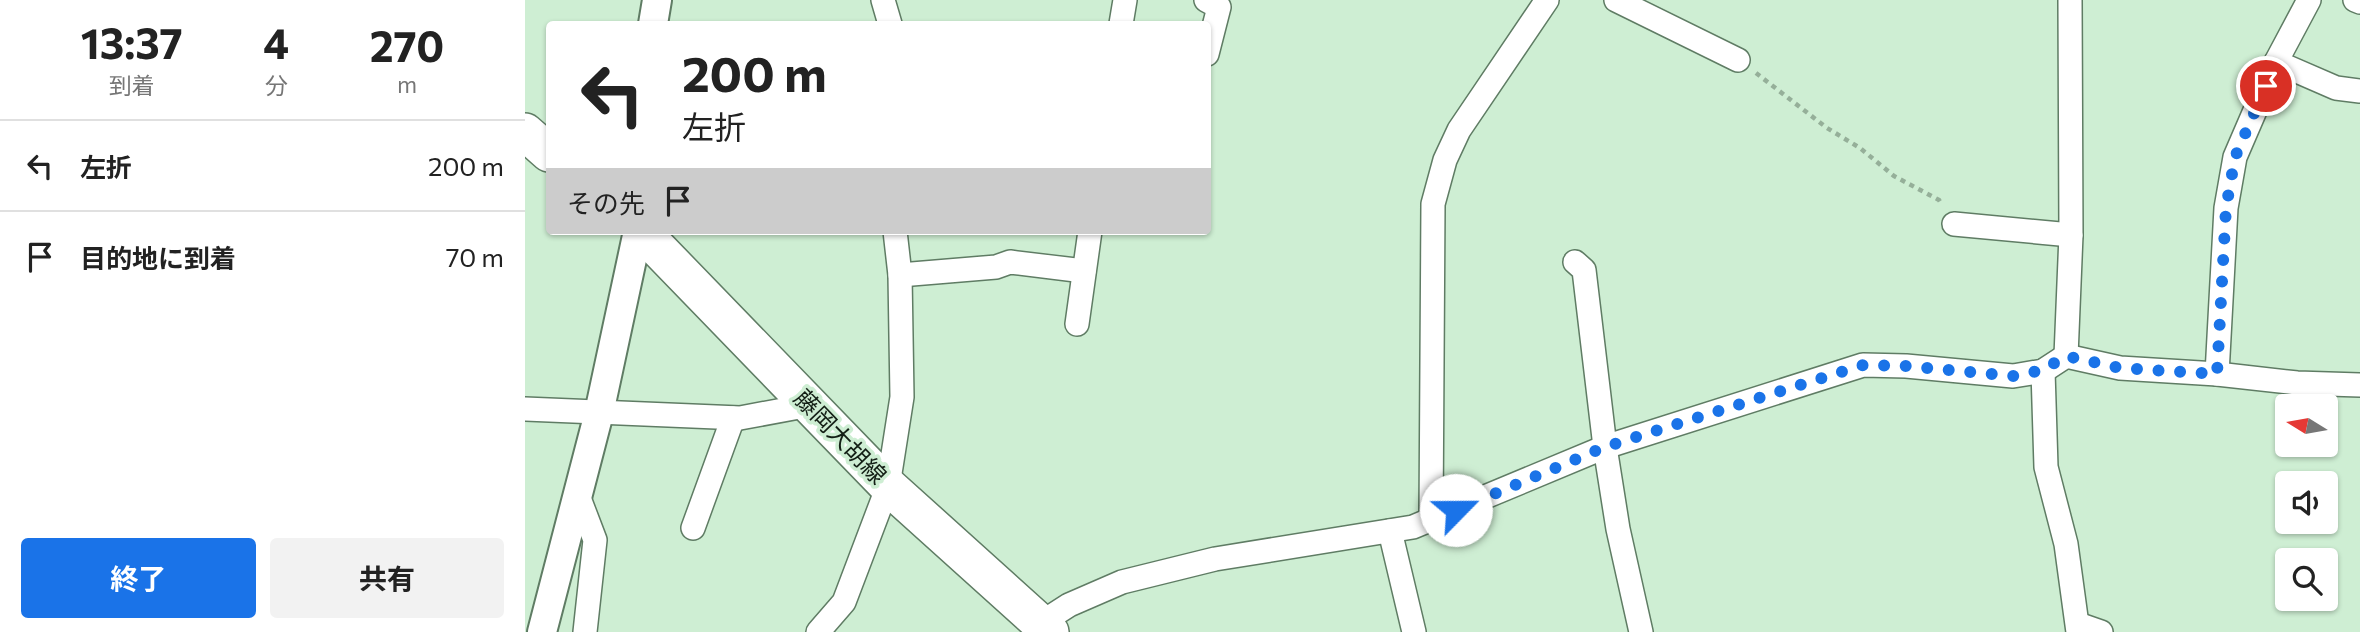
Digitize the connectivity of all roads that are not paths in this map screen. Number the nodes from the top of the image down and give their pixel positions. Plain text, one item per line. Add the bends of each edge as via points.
1 (657, 0) edge
2 (883, 0) edge
3 (1125, 0) edge
4 (1206, 0) edge
5 (1547, 0) edge
6 (1616, 0) edge
7 (2070, 0) edge
8 (2309, 0) edge
9 (2355, 0) edge
10 (2360, 2) edge
11 (654, 21) edge
12 (889, 21) edge
13 (1122, 21) edge
14 (1211, 38) edge
15 (1738, 60) road end
16 (2276, 62) junction
17 (2360, 91) edge
18 (525, 132) edge
19 (546, 150) edge
20 (1954, 224) road end
21 (2071, 234) junction
22 (638, 235) edge
23 (643, 235) edge
24 (895, 235) edge
25 (1089, 235) edge
26 (1575, 262) dead end
27 (1084, 271) junction
28 (900, 275) junction
29 (1077, 324) dead end
30 (2066, 356) junction
31 (2043, 370) junction
32 (2217, 374) junction
33 (2360, 385) edge
34 (810, 405) junction
35 (525, 410) edge
36 (599, 413) junction
37 (733, 418) junction
38 (1605, 447) junction
39 (888, 486) junction
40 (579, 498) junction
41 (1431, 521) junction
42 (693, 528) dead end
43 (1390, 531) junction
44 (1045, 627) edge
45 (2078, 628) edge
46 (542, 632) edge
47 (585, 632) edge
48 (818, 632) edge
49 (1414, 632) edge
50 (1641, 632) edge
51 (2101, 632) edge

1 - 11 street
2 - 12 street
3 - 13 street
4 - 14 street via 1219,7
5 - 41 street via 1459,130 1433,204
6 - 15 street
7 - 21 street
8 - 16 street
9 - 10 street
16 - 17 street via 2336,88
16 - 32 street via 2235,157 2226,208
18 - 19 main road
20 - 21 street
21 - 30 street
22 - 36 street
23 - 34 main road, 藤岡大胡線
24 - 28 street
25 - 27 street
26 - 38 street via 1584,270
27 - 28 street via 1010,262
27 - 29 street
28 - 39 street via 902,397
30 - 31 street
30 - 32 street via 2120,368
31 - 38 street via 2013,376 1863,365
31 - 45 street via 2046,467 2066,544
32 - 33 street
34 - 37 street
34 - 39 main road, 藤岡大胡線
35 - 36 street
36 - 37 street
36 - 40 street
37 - 42 street
38 - 41 street
38 - 50 street
39 - 44 main road, 藤岡大胡線
39 - 48 street via 844,602
40 - 46 street
40 - 47 street via 594,540
41 - 43 street
43 - 44 street via 1215,559 1122,582 1069,605
43 - 49 street
45 - 51 street

